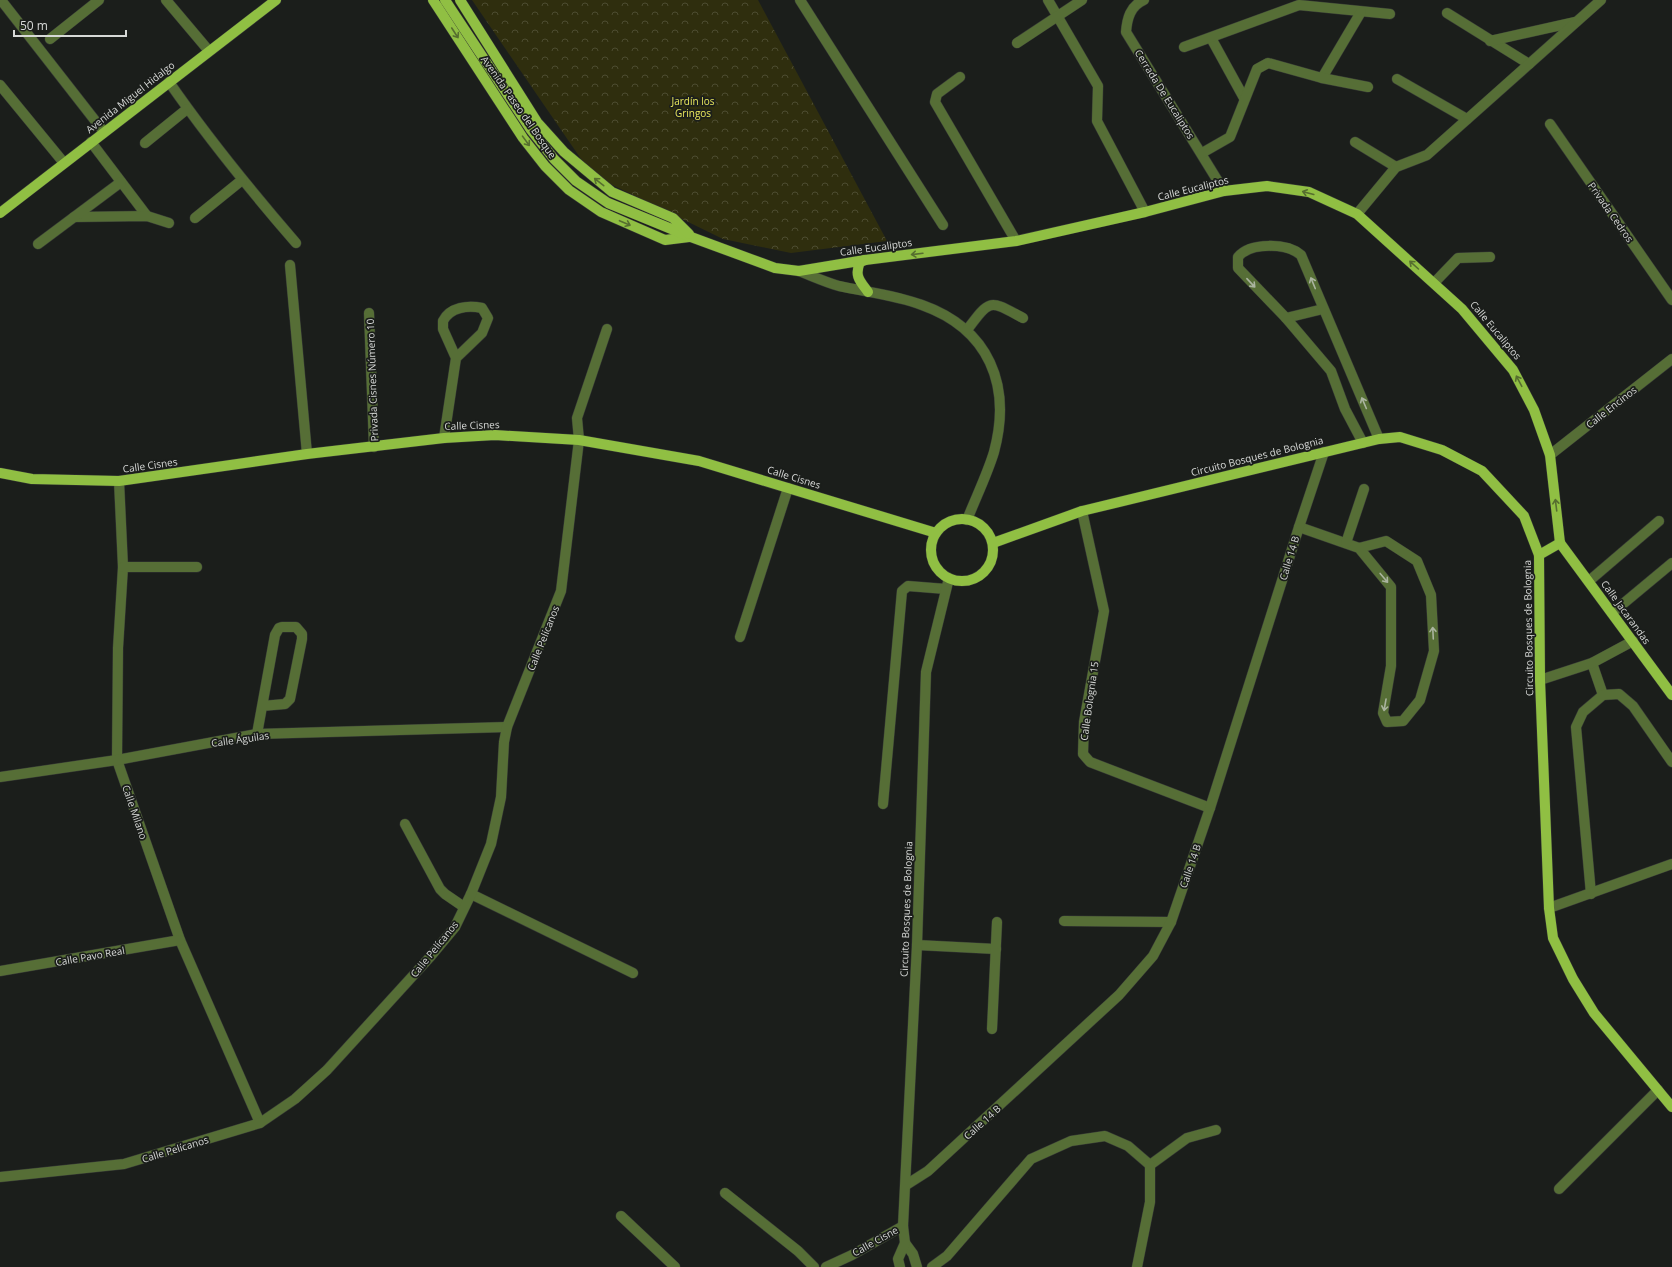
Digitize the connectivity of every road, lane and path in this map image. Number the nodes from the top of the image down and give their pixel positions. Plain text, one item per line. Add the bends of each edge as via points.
1 (1, 0) edge
2 (99, 0) edge
3 (166, 0) edge
4 (276, 0) edge
5 (433, 0) edge
6 (445, 0) edge
7 (460, 0) edge
8 (800, 0) edge
9 (1048, 0) edge
10 (1082, 0) edge
11 (1144, 0) edge
12 (1601, 0) edge
13 (1361, 12) junction
14 (1447, 13) dead end
15 (1390, 14) dead end
16 (1058, 16) junction
17 (1577, 22) junction
18 (1211, 38) junction
19 (50, 39) dead end
20 (1490, 40) junction
21 (1017, 43) dead end
22 (1184, 47) dead end
23 (209, 51) junction
24 (1529, 64) junction
25 (960, 77) dead end
26 (1322, 78) junction
27 (1397, 79) dead end
28 (169, 82) junction
29 (0, 85) edge
30 (1368, 86) dead end
31 (1244, 98) junction
32 (187, 109) junction
33 (1467, 119) junction
34 (1550, 124) dead end
35 (104, 132) junction
36 (91, 142) junction
37 (1355, 142) dead end
38 (145, 143) dead end
39 (1202, 152) junction
40 (64, 163) junction
41 (1396, 167) junction
42 (242, 180) junction
43 (121, 182) junction
44 (1224, 191) junction
45 (1145, 212) junction
46 (0, 213) edge
47 (1357, 214) junction
48 (147, 216) junction
49 (74, 217) junction
50 (195, 218) dead end
51 (169, 223) dead end
52 (943, 225) dead end
53 (691, 237) junction
54 (1016, 241) junction
55 (296, 243) dead end
56 (38, 244) dead end
57 (1490, 257) dead end
58 (865, 260) junction
59 (290, 265) dead end
60 (799, 271) junction
61 (1434, 283) junction
62 (868, 292) junction
63 (1672, 300) edge
64 (1323, 309) junction
65 (369, 313) dead end
66 (1023, 318) dead end
67 (1286, 318) junction
68 (607, 329) dead end
69 (967, 330) junction
70 (456, 358) junction
71 (1672, 359) edge
72 (444, 438) junction
73 (1379, 439) junction
74 (579, 440) junction
75 (1363, 443) junction
76 (374, 447) junction
77 (1324, 452) junction
78 (307, 454) junction
79 (1550, 455) junction
80 (0, 473) edge
81 (119, 481) junction
82 (788, 488) junction
83 (1364, 489) dead end
84 (1082, 511) junction
85 (967, 520) junction
86 (1659, 521) dead end
87 (1299, 527) junction
88 (936, 534) junction
89 (1346, 543) junction
90 (1560, 543) junction
91 (992, 544) junction
92 (1359, 548) junction
93 (1539, 555) junction
94 (1672, 563) edge
95 (123, 567) junction
96 (197, 567) dead end
97 (949, 578) junction
98 (1589, 581) junction
99 (946, 589) junction
100 (1612, 613) junction
101 (740, 637) dead end
102 (1633, 641) junction
103 (1592, 663) junction
104 (1540, 680) junction
105 (1603, 695) junction
106 (1672, 695) edge
107 (262, 706) junction
108 (507, 727) junction
109 (257, 734) junction
110 (117, 760) junction
111 (1672, 762) edge
112 (0, 777) edge
113 (883, 804) dead end
114 (1210, 808) junction
115 (405, 824) dead end
116 (1672, 864) edge
117 (471, 894) junction
118 (1592, 894) junction
119 (464, 907) junction
120 (1549, 908) junction
121 (1064, 920) dead end
122 (997, 922) dead end
123 (1171, 922) junction
124 (180, 940) junction
125 (917, 945) junction
126 (996, 949) junction
127 (0, 971) edge
128 (633, 974) dead end
129 (992, 1029) dead end
130 (1658, 1090) junction
131 (1672, 1107) edge
132 (260, 1123) junction
133 (1216, 1130) dead end
134 (1150, 1165) junction
135 (0, 1177) edge
136 (906, 1185) junction
137 (1559, 1190) dead end
138 (725, 1193) dead end
139 (621, 1216) dead end
140 (903, 1226) junction
141 (905, 1244) junction
142 (675, 1267) edge
143 (814, 1267) edge
144 (826, 1267) edge
145 (900, 1267) edge
146 (917, 1267) edge
147 (932, 1267) edge
148 (1137, 1267) edge

1 - 35 street
2 - 19 street
3 - 23 street
4 - 23 main road, Avenida Miguel Hidalgo
5 -> 53 main road, Avenida Paseo del Bosque via 523,138 545,166 569,190 600,212 665,240
6 - 53 main road via 531,130 576,181 608,203
53 -> 7 main road, Avenida Paseo del Bosque via 673,218 612,192 564,152 537,122
8 - 52 street
9 - 16 street
10 - 16 street
11 - 39 street, Cerrada De Eucaliptos via 1139,2 1128,16 1126,32
12 - 17 street
13 - 15 street
13 - 18 street via 1299,5
13 - 26 street
14 - 20 street
16 - 21 street
16 - 45 street via 1098,86 1096,121
17 - 20 street
17 - 24 street
18 - 22 street
18 - 31 street
20 - 24 street
23 - 28 main road, Avenida Miguel Hidalgo
24 - 33 street
25 - 54 street via 937,94 935,102
26 - 30 street
26 - 31 street via 1268,63 1257,69
27 - 33 street
28 - 32 street
28 - 35 main road, Avenida Miguel Hidalgo
29 - 40 street
31 - 39 street via 1230,137
32 - 38 street
32 - 42 street
33 - 41 street via 1427,155
34 - 63 street, Privada Cedros
35 - 36 main road, Avenida Miguel Hidalgo
36 - 40 main road, Avenida Miguel Hidalgo
36 - 43 street
37 - 41 street
39 - 44 street, Cerrada De Eucaliptos
40 - 46 main road, Avenida Miguel Hidalgo
41 - 47 street
42 - 50 street
42 - 55 street
43 - 48 street
43 - 49 street
44 - 45 main road, Calle Eucaliptos
47 -> 44 main road, Calle Eucaliptos via 1309,192 1267,186
45 - 54 main road, Calle Eucaliptos
61 -> 47 main road, Calle Eucaliptos
48 - 49 street
48 - 51 street
49 - 56 street
53 - 60 main road, Avenida Paseo del Bosque via 776,268
54 -> 58 main road, Calle Eucaliptos
57 - 61 street via 1458,258
58 - 60 main road, Calle Eucaliptos
58 - 62 main road via 860,262 857,278
59 - 78 street
60 - 62 street, Avenida Paseo del Bosque via 827,282
79 -> 61 main road, Calle Eucaliptos via 1534,410 1513,370 1462,309
62 - 69 street, Avenida Paseo del Bosque via 922,305
64 - 67 street
64 -> 67 street via 1303,259 1297,252 1288,248 1269,246 1244,251 1238,257 1238,268
73 -> 64 street
65 - 76 street, Privada Cisnes Número 10
66 - 69 street via 991,304 984,308
67 - 75 street via 1331,371 1345,409
68 - 74 street, Calle Pelícanos via 577,418
69 - 85 street, Avenida Paseo del Bosque via 991,364 998,385 1000,416 994,452
70 - 70 street via 482,333 488,318 482,308 462,306 443,320 443,329
70 - 72 street
71 - 79 street, Calle Encinos
72 - 74 main road, Calle Cisnes via 495,435
72 - 76 main road, Calle Cisnes
73 - 75 main road, Circuito Bosques de Bolognia
73 - 93 main road, Circuito Bosques de Bolognia via 1400,437 1442,450 1482,472 1524,516
74 - 82 main road, Calle Cisnes via 699,461
74 - 108 street, Calle Pelícanos via 561,591
75 - 77 main road, Circuito Bosques de Bolognia
76 - 78 main road, Calle Cisnes
77 - 84 main road, Circuito Bosques de Bolognia
77 - 87 street, Calle 14 B
78 - 81 main road, Calle Cisnes
90 -> 79 main road, Calle Eucaliptos
80 - 81 main road, Calle Cisnes via 32,479
81 - 95 street, Calle Milano
82 - 88 main road, Calle Cisnes
82 - 101 street
83 - 89 street
84 - 91 main road, Circuito Bosques de Bolognia
84 - 114 street, Calle Bolognia 15 via 1104,611 1084,722 1083,754 1090,762
85 - 88 main road via 950,522
85 - 91 main road via 984,528
86 - 98 street
87 - 89 street
87 - 114 street, Calle 14 B
88 - 97 main road via 932,558 940,572
89 - 92 street
90 - 93 main road
90 - 98 main road, Calle Jacarandas
91 - 97 main road via 993,554 984,572 965,581
92 -> 92 street via 1391,587 1391,666 1383,713 1387,722 1403,721 1420,700 1434,651 1431,595 1417,562 1386,540
93 - 104 main road, Circuito Bosques de Bolognia
94 - 100 street
95 - 96 street
95 - 110 street, Calle Milano via 118,648
97 - 99 street, Circuito Bosques de Bolognia
98 - 100 main road, Calle Jacarandas
99 - 113 street via 908,586 902,591
99 - 125 street, Circuito Bosques de Bolognia via 926,672
100 - 102 main road, Calle Jacarandas
102 - 103 street
102 - 106 main road, Calle Jacarandas
103 - 104 street
103 - 105 street
104 - 120 main road, Circuito Bosques de Bolognia
105 - 111 street via 1619,694 1633,706
105 - 118 street via 1583,712 1576,727
107 - 107 street via 276,632 282,626 296,627 302,634 302,639 290,699 285,704
107 - 109 street
108 - 109 street, Calle Águilas
108 - 117 street, Calle Pelícanos via 501,797 491,844
109 - 110 street, Calle Águilas
110 - 112 street, Calle Águilas
110 - 124 street, Calle Milano
114 - 123 street, Calle 14 B
115 - 119 street via 442,892
116 - 118 street
117 - 119 street, Calle Pelícanos
117 - 128 street
118 - 120 street
119 - 132 street, Calle Pelícanos via 455,927 430,957 327,1070 295,1099
120 - 130 main road, Circuito Bosques de Bolognia via 1553,938 1573,979 1594,1013
121 - 123 street
122 - 126 street
123 - 136 street, Calle 14 B via 1153,956 1119,995 928,1171
124 - 127 street, Calle Pavo Real
124 - 132 street, Calle Milano
125 - 126 street
125 - 136 street, Circuito Bosques de Bolognia
126 - 129 street
130 - 131 main road, Circuito Bosques de Bolognia
130 - 137 street
132 - 135 street, Calle Pelícanos via 124,1164
133 - 134 street via 1187,1138
134 - 147 street via 1128,1146 1105,1136 1071,1141 1031,1159 948,1256
134 - 148 street via 1150,1202
136 - 140 street, Circuito Bosques de Bolognia
138 - 143 street via 798,1251
139 - 142 street
140 - 141 street, Circuito Bosques de Bolognia
140 - 144 street, Calle Cisne
141 - 145 street, Circuito Bosques de Bolognia via 898,1259
141 - 146 street, Circuito Bosques de Bolognia via 913,1254

